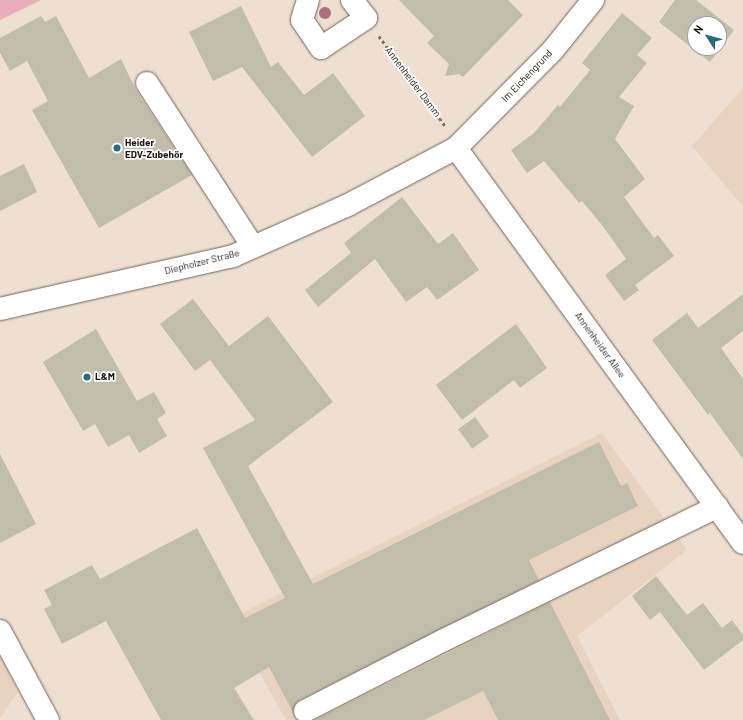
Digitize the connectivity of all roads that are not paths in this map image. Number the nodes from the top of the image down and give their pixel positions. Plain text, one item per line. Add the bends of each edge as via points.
1 (308, 0) edge
2 (352, 0) edge
3 (593, 0) edge
4 (147, 83) dead end
5 (456, 148) junction
6 (253, 247) junction
7 (0, 309) edge
8 (717, 507) junction
9 (743, 543) edge
10 (0, 631) edge
11 (305, 712) dead end
12 (44, 718) edge

1 - 2 street via 302,20 321,48 371,25
3 - 5 street, Im Eichengrund via 552,50
4 - 6 street
5 - 6 street, Diepholzer Straße via 348,205
5 - 8 street, Annenheider Allee
6 - 7 street, Diepholzer Straße via 233,256
8 - 9 street, Annenheider Allee
8 - 11 street via 444,640
10 - 12 street

